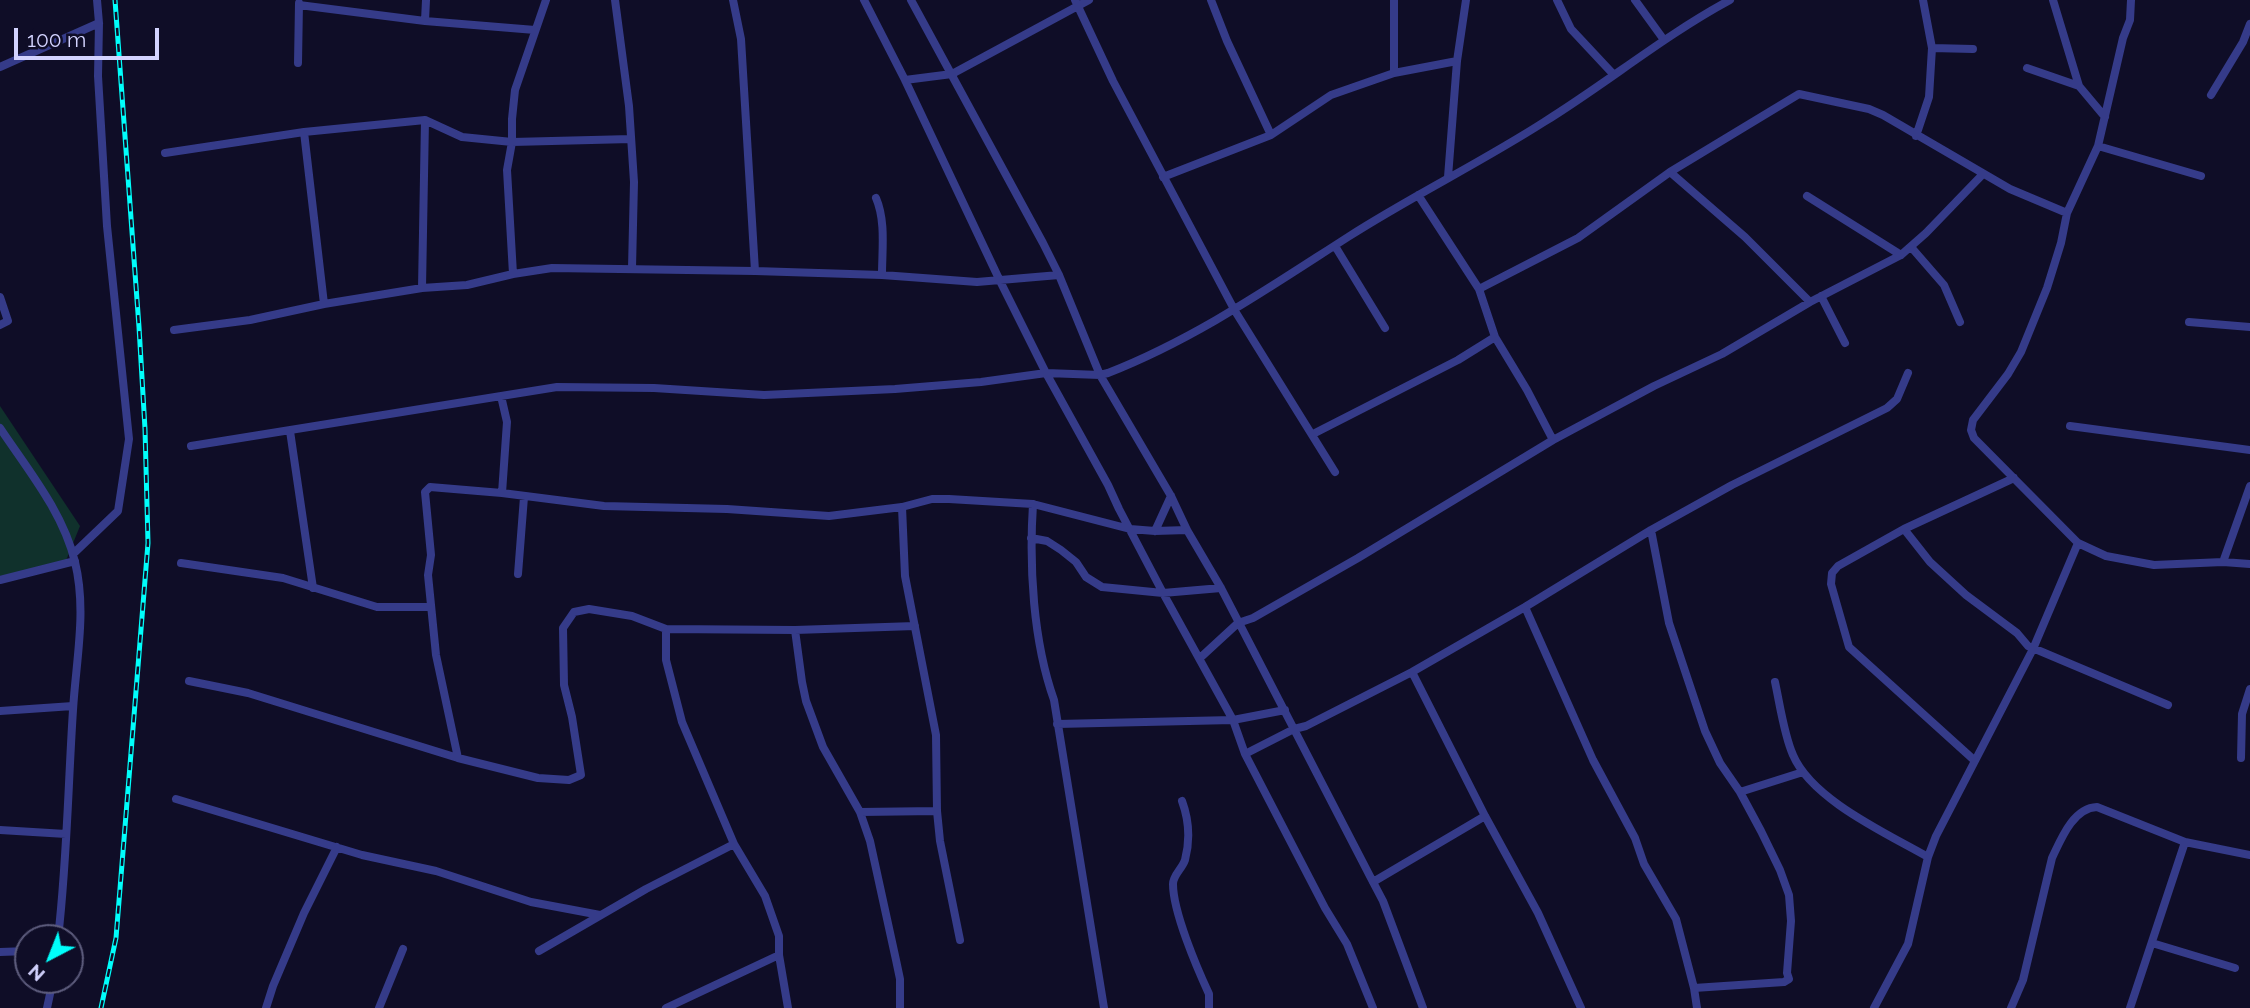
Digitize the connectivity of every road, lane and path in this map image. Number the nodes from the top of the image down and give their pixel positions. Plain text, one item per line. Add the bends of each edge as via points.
1 (97, 0) edge
2 (426, 0) edge
3 (546, 0) edge
4 (615, 0) edge
5 (733, 0) edge
6 (864, 0) edge
7 (911, 0) edge
8 (1089, 0) edge
9 (1211, 0) edge
10 (1394, 0) edge
11 (1466, 0) edge
12 (1557, 0) edge
13 (1635, 0) edge
14 (1730, 0) edge
15 (1923, 0) edge
16 (2053, 0) edge
17 (2131, 0) edge
18 (299, 3) edge
19 (1076, 3) edge
20 (425, 21) junction
21 (99, 23) junction
22 (2250, 24) edge
23 (535, 30) junction
24 (1664, 40) junction
25 (1932, 48) junction
26 (1973, 49) dead end
27 (1457, 61) junction
28 (298, 63) dead end
29 (0, 67) edge
30 (2027, 68) dead end
31 (1394, 73) junction
32 (952, 74) junction
33 (1615, 75) junction
34 (905, 80) junction
35 (2079, 86) junction
36 (2211, 95) dead end
37 (2105, 117) junction
38 (425, 120) junction
39 (304, 132) junction
40 (1270, 135) junction
41 (1916, 136) junction
42 (631, 139) junction
43 (512, 142) junction
44 (2098, 146) junction
45 (165, 153) dead end
46 (1670, 172) junction
47 (1983, 174) junction
48 (2202, 176) dead end
49 (1163, 177) junction
50 (1448, 177) junction
51 (1418, 195) junction
52 (1807, 196) dead end
53 (876, 198) dead end
54 (2067, 213) junction
55 (1335, 246) junction
56 (1911, 247) junction
57 (1901, 255) junction
58 (632, 268) junction
59 (755, 271) junction
60 (513, 274) junction
61 (882, 275) junction
62 (1059, 275) junction
63 (1000, 281) junction
64 (422, 288) junction
65 (1479, 289) junction
66 (1821, 296) junction
67 (0, 297) edge
68 (1810, 302) junction
69 (324, 304) junction
70 (1235, 311) junction
71 (1960, 322) dead end
72 (2189, 322) dead end
73 (0, 325) edge
74 (2250, 327) edge
75 (1385, 328) dead end
76 (174, 330) dead end
77 (1495, 337) junction
78 (1845, 343) dead end
79 (1046, 373) junction
80 (1908, 373) dead end
81 (1100, 375) junction
82 (501, 396) junction
83 (2070, 426) dead end
84 (0, 428) edge
85 (290, 431) junction
86 (1313, 434) junction
87 (1553, 440) junction
88 (191, 446) dead end
89 (2250, 450) edge
90 (1335, 472) dead end
91 (2014, 478) junction
92 (2250, 486) edge
93 (502, 493) junction
94 (1171, 496) junction
95 (524, 497) junction
96 (1033, 504) junction
97 (902, 507) junction
98 (1130, 528) junction
99 (1904, 529) junction
100 (1187, 530) junction
101 (1651, 530) junction
102 (1155, 531) junction
103 (1031, 538) junction
104 (2078, 543) junction
105 (74, 558) junction
106 (2223, 562) junction
107 (181, 563) dead end
108 (2250, 564) edge
109 (518, 573) dead end
110 (0, 580) edge
111 (313, 588) junction
112 (1221, 588) junction
113 (1163, 593) junction
114 (431, 607) junction
115 (1525, 607) junction
116 (1238, 623) junction
117 (915, 626) junction
118 (666, 629) junction
119 (795, 631) junction
120 (2033, 649) junction
121 (1200, 657) junction
122 (1412, 672) junction
123 (189, 681) dead end
124 (1775, 682) dead end
125 (2250, 689) edge
126 (2168, 705) dead end
127 (74, 706) junction
128 (1285, 710) junction
129 (0, 711) edge
130 (1233, 720) junction
131 (1057, 724) junction
132 (1294, 729) junction
133 (1245, 754) junction
134 (458, 758) junction
135 (2241, 758) dead end
136 (1974, 760) junction
137 (1803, 772) junction
138 (1740, 792) junction
139 (176, 799) dead end
140 (1182, 801) dead end
141 (937, 811) junction
142 (860, 813) junction
143 (1485, 816) junction
144 (0, 830) edge
145 (66, 834) junction
146 (2185, 842) junction
147 (734, 844) junction
148 (338, 847) junction
149 (2250, 855) edge
150 (1928, 857) junction
151 (1373, 882) junction
152 (600, 915) junction
153 (59, 924) edge
154 (960, 940) dead end
155 (2152, 943) junction
156 (403, 949) dead end
157 (539, 951) dead end
158 (779, 955) junction
159 (2235, 968) dead end
160 (1694, 988) junction
161 (266, 1008) edge
162 (379, 1008) edge
163 (666, 1008) edge
164 (788, 1008) edge
165 (900, 1008) edge
166 (1104, 1008) edge
167 (1209, 1008) edge
168 (1373, 1008) edge
169 (1423, 1008) edge
170 (1581, 1008) edge
171 (1697, 1008) edge
172 (1874, 1008) edge
173 (2011, 1008) edge
174 (2130, 1008) edge

1 - 21 street
2 - 20 street
3 - 23 street
4 - 42 street
5 - 59 street via 741,39
6 - 34 street
7 - 32 street
8 - 19 street
9 - 40 street
10 - 31 street
11 - 27 street
12 - 33 street via 1571,29
13 - 24 street
14 - 24 street
15 - 25 street
16 - 35 street
17 - 37 street
18 - 20 street
18 - 28 street
19 - 32 street
19 - 49 street
20 - 23 street
21 - 29 street
21 - 105 street via 107,226 128,439 118,511
22 - 36 street
23 - 43 street via 515,90
24 - 33 street
25 - 26 street
25 - 41 street via 1929,97
27 - 31 street
27 - 50 street
30 - 35 street
31 - 40 street via 1331,95
32 - 34 street
32 - 62 street
33 - 50 street via 1545,122
34 - 63 street
35 - 37 street
37 - 44 street
38 - 39 street
38 - 43 street via 462,137
38 - 64 street
39 - 45 street
39 - 69 street
40 - 49 street
41 - 46 street via 1869,109 1799,94
41 - 47 street
42 - 43 street
42 - 58 street
43 - 60 street via 507,170
44 - 48 street
44 - 54 street
46 - 65 street via 1578,238
46 - 68 street
47 - 54 street
47 - 56 street
49 - 70 street
50 - 51 street
51 - 55 street
51 - 65 street
52 - 57 street
53 - 61 street via 882,220
54 - 91 street via 2047,288 2021,352 1973,420 1973,438
55 - 70 street
55 - 75 street
56 - 57 street
56 - 71 street via 1944,285
57 - 66 street
58 - 59 street
58 - 60 street via 552,268
59 - 61 street
60 - 64 street via 467,285
61 - 63 street
62 - 63 street
62 - 81 street
63 - 79 street
64 - 69 street
65 - 77 street
66 - 68 street
66 - 78 street
67 - 73 street via 8,321
68 - 87 street via 1736,346
69 - 76 street
70 - 81 street
70 - 86 street
72 - 74 street
77 - 86 street
77 - 87 street
79 - 81 street
79 - 82 street via 907,388 764,395 654,387 557,387
79 - 98 street
80 - 101 street via 1897,399 1887,408
81 - 94 street
82 - 85 street
82 - 93 street via 507,422
83 - 89 street
84 - 105 street via 63,525
85 - 88 street
85 - 111 street
86 - 90 street
87 - 116 street via 1358,558
91 - 99 street
91 - 104 street
92 - 106 street
93 - 95 street
93 - 114 street via 430,487 425,492
94 - 100 street
94 - 102 street
95 - 97 street via 604,506 829,516
95 - 109 street
96 - 97 street via 932,499
96 - 98 street
96 - 103 street
97 - 117 street via 905,576
98 - 102 street
98 - 113 street
99 - 120 street via 1930,562
99 - 136 street via 1832,573 1846,642
100 - 102 street
100 - 112 street
101 - 115 street
101 - 138 street via 1669,623 1706,731
103 - 113 street via 1061,550 1102,587
103 - 131 street via 1035,605
104 - 106 street via 2138,563
104 - 120 street
105 - 110 street
105 - 127 street via 82,614
106 - 108 street
107 - 111 street via 283,578
111 - 114 street via 377,607
112 - 113 street
112 - 116 street
113 - 121 street
114 - 134 street via 436,655
115 - 122 street
115 - 160 street via 1593,760 1676,919
116 - 121 street
116 - 128 street
117 - 119 street
117 - 141 street via 934,718
118 - 119 street
118 - 134 street via 632,615 589,609 574,612 567,621 563,628 564,685 581,775 569,780 538,778
118 - 147 street via 666,660 682,722
119 - 142 street via 812,719
120 - 126 street
120 - 136 street
121 - 130 street
122 - 132 street
122 - 143 street
123 - 134 street via 248,694
124 - 137 street via 1793,755
125 - 135 street via 2242,714
127 - 129 street
127 - 145 street
128 - 130 street
128 - 132 street
130 - 131 street
130 - 133 street
131 - 166 street
132 - 133 street
132 - 151 street
133 - 168 street via 1347,944
136 - 150 street
137 - 138 street
137 - 150 street via 1842,809
138 - 160 street via 1788,895 1789,979
139 - 148 street
140 - 167 street via 1189,840 1185,861 1173,882 1174,893 1209,994
141 - 142 street
141 - 154 street
142 - 165 street via 900,979
143 - 151 street
143 - 170 street via 1538,913
144 - 145 street
145 - 153 street
146 - 149 street
146 - 155 street
146 - 173 street via 2097,807 2076,817 2058,844 2047,873 2023,980
147 - 152 street
147 - 158 street via 765,896 779,936
148 - 152 street via 436,871 531,902
148 - 161 street via 304,913
150 - 172 street via 1908,944
151 - 169 street
152 - 157 street
155 - 159 street
155 - 174 street
156 - 162 street
158 - 163 street
158 - 164 street
160 - 171 street

